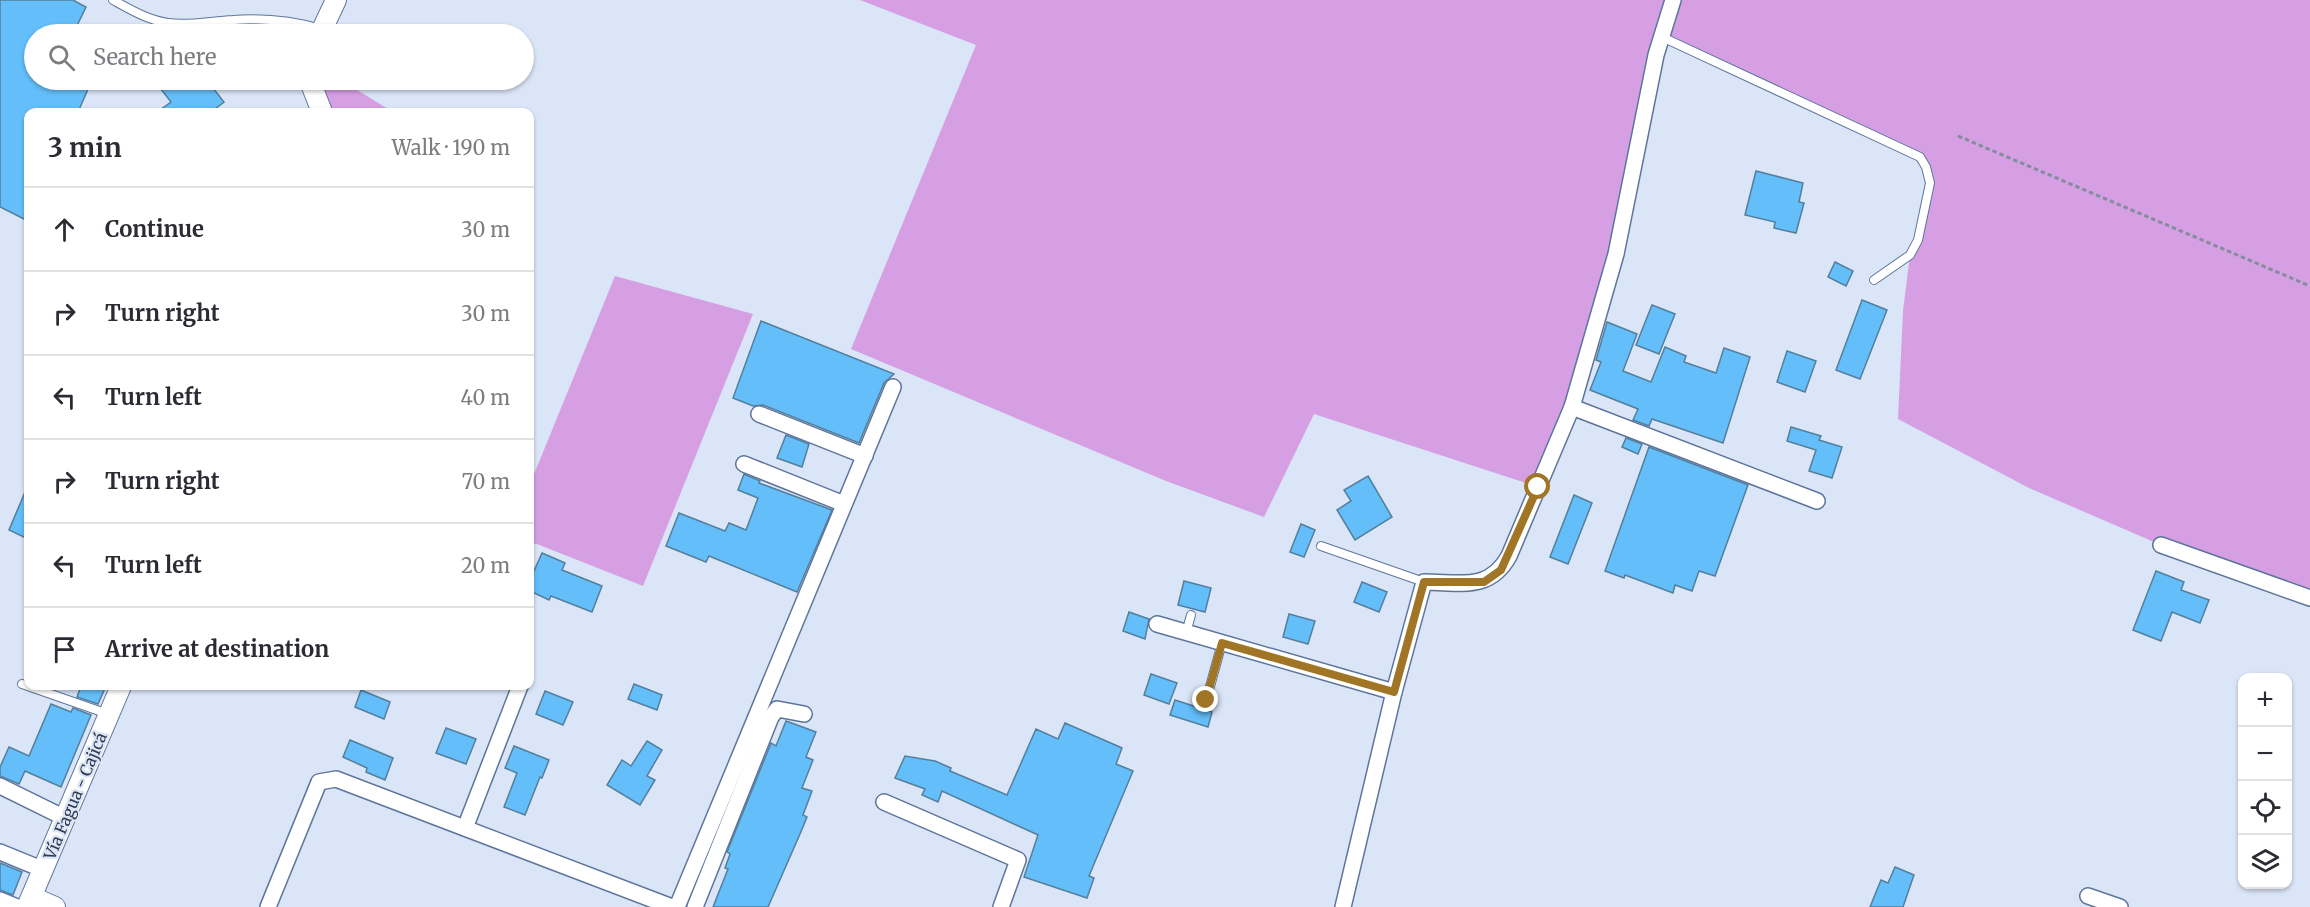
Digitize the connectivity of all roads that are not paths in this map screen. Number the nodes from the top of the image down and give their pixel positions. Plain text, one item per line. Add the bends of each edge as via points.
1 (113, 0) edge
2 (336, 0) edge
3 (1673, 0) edge
4 (178, 24) edge
5 (196, 24) edge
6 (302, 24) edge
7 (325, 24) edge
8 (1662, 37) junction
9 (313, 90) edge
10 (320, 108) edge
11 (1874, 280) dead end
12 (893, 387) dead end
13 (1572, 406) junction
14 (759, 414) dead end
15 (865, 456) junction
16 (744, 464) dead end
17 (1818, 501) dead end
18 (844, 504) junction
19 (2161, 545) dead end
20 (1321, 546) dead end
21 (1424, 582) junction
22 (2310, 598) edge
23 (1191, 615) dead end
24 (1157, 624) dead end
25 (1186, 633) junction
26 (1222, 643) junction
27 (21, 684) dead end
28 (24, 685) edge
29 (39, 690) edge
30 (119, 690) edge
31 (518, 690) edge
32 (1394, 692) junction
33 (1206, 700) dead end
34 (109, 714) junction
35 (804, 714) dead end
36 (0, 786) edge
37 (884, 802) dead end
38 (65, 818) junction
39 (465, 828) junction
40 (0, 852) edge
41 (44, 870) junction
42 (2088, 896) dead end
43 (0, 900) edge
44 (25, 904) edge
45 (55, 907) edge
46 (268, 907) edge
47 (675, 907) edge
48 (695, 907) edge
49 (1000, 907) edge
50 (1342, 907) edge
51 (2120, 907) edge

1 - 4 lane via 145,17
2 - 7 street
3 - 8 street
5 - 6 lane via 235,19
8 - 11 lane via 1920,157 1930,183 1918,240 1910,255
8 - 13 street via 1616,254
9 - 10 street
12 - 15 street
13 - 17 street
13 - 21 street via 1501,570 1484,582
14 - 15 street
15 - 18 street
16 - 18 street
18 - 47 street
19 - 22 street
20 - 21 lane
21 - 32 street
23 - 25 lane
24 - 25 street
25 - 26 street
26 - 32 street
26 - 33 lane
27 - 28 lane
29 - 34 lane
30 - 34 street, Vía Fagua - Cajicá
31 - 39 street
32 - 50 street
34 - 38 street, Vía Fagua - Cajicá
35 - 48 street via 777,709 771,717
36 - 38 street
37 - 49 street via 1018,860
38 - 41 street, Vía Fagua - Cajicá
39 - 46 street via 336,779 319,782
39 - 47 street
40 - 41 street
41 - 44 street, Vía Fagua - Cajicá
42 - 51 street
43 - 44 street
44 - 45 street

